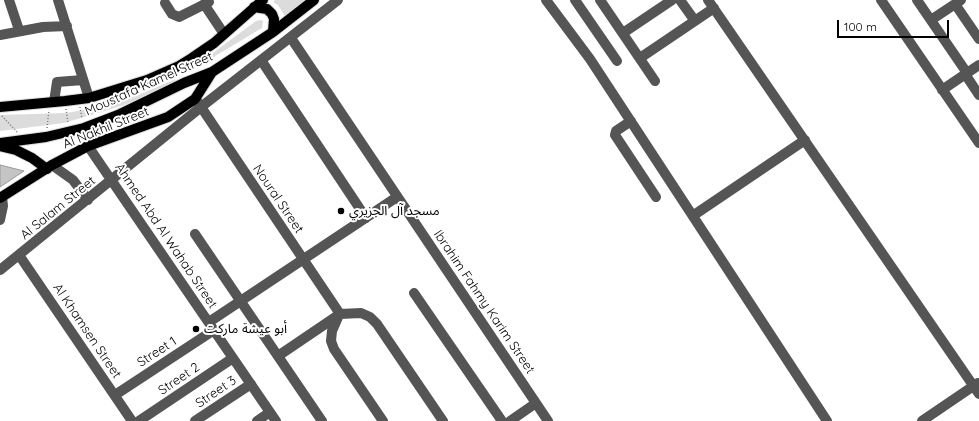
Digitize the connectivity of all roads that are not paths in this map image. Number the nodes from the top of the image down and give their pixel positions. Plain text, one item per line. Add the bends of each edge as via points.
1 (9, 0) edge
2 (58, 0) edge
3 (263, 0) edge
4 (314, 0) edge
5 (338, 0) edge
6 (546, 0) edge
7 (575, 0) edge
8 (600, 0) edge
9 (672, 0) edge
10 (680, 0) edge
11 (882, 0) edge
12 (917, 0) edge
13 (958, 2) edge
14 (165, 3) dead end
15 (711, 4) edge
16 (254, 7) junction
17 (931, 20) junction
18 (695, 21) junction
19 (67, 26) junction
20 (19, 30) junction
21 (273, 32) junction
22 (623, 33) junction
23 (224, 34) junction
24 (0, 35) edge
25 (291, 38) junction
26 (979, 39) edge
27 (640, 58) junction
28 (261, 60) junction
29 (617, 61) dead end
30 (979, 65) edge
31 (212, 72) junction
32 (966, 74) junction
33 (83, 80) junction
34 (655, 81) dead end
35 (942, 90) junction
36 (979, 95) edge
37 (84, 98) junction
38 (52, 102) junction
39 (198, 103) junction
40 (0, 107) edge
41 (631, 121) junction
42 (805, 140) junction
43 (979, 143) edge
44 (0, 144) edge
45 (88, 146) junction
46 (49, 167) junction
47 (113, 180) junction
48 (397, 197) junction
49 (656, 197) dead end
50 (1, 198) edge
51 (88, 200) junction
52 (694, 215) junction
53 (366, 218) junction
54 (0, 220) edge
55 (196, 234) dead end
56 (19, 255) junction
57 (303, 259) junction
58 (0, 270) edge
59 (414, 294) dead end
60 (240, 302) junction
61 (340, 314) junction
62 (212, 326) junction
63 (278, 356) junction
64 (233, 358) junction
65 (251, 384) junction
66 (977, 387) edge
67 (114, 395) junction
68 (536, 403) junction
69 (270, 412) junction
70 (132, 421) edge
71 (139, 421) edge
72 (195, 421) edge
73 (257, 421) edge
74 (276, 421) edge
75 (322, 421) edge
76 (382, 421) edge
77 (443, 421) edge
78 (502, 421) edge
79 (510, 421) edge
80 (548, 421) edge
81 (828, 421) edge
82 (922, 421) edge

1 - 20 street
2 - 19 street
3 - 16 main road, Moustafa Kamel Street
4 - 21 main road, Moustafa Kamel Street
5 - 25 street, Al Salam Street
6 - 41 street via 590,59
7 - 29 street
8 - 22 street
9 - 22 street
10 - 18 street
11 - 35 street
12 - 17 street
13 - 17 street
13 - 26 street
14 - 23 street via 172,14 179,17 206,3
15 - 18 street
15 - 42 street
16 - 21 main road via 267,9 272,14
16 - 23 main road, Moustafa Kamel Street
17 - 32 street
18 - 27 street
19 - 20 street
19 - 33 street
20 - 24 street
21 - 31 main road, Moustafa Kamel Street
22 - 27 street
23 - 37 main road, Moustafa Kamel Street via 179,66 130,86
25 - 28 street, Al Salam Street
25 - 48 street, Ibrahim Fahmy Karim Street
27 - 34 street
28 - 39 street, Al Salam Street
28 - 53 street
30 - 32 street
31 - 39 main road, Al Nakhil Street
31 - 44 main road, Moustafa Kamel Street via 84,128
32 - 35 street
32 - 36 street
33 - 37 street
33 - 38 street via 57,82
35 - 43 street
37 - 38 main road, Moustafa Kamel Street
38 - 40 main road, Moustafa Kamel Street
39 - 45 main road, Al Nakhil Street via 168,117
39 - 47 street, Al Salam Street
39 - 57 street, Noural Street
41 - 49 street via 616,131 615,135
41 - 52 street
42 - 52 street
42 - 66 street
44 - 46 main road
45 - 46 main road, Al Nakhil Street
45 - 47 street, Ahmed Abd Al Wahab Street
46 - 50 main road, Al Nakhil Street
46 - 51 street via 73,180
47 - 51 street, Al Salam Street
47 - 62 street, Ahmed Abd Al Wahab Street
48 - 53 street, Street 1
48 - 68 street, Ibrahim Fahmy Karim Street
50 - 54 street via 3,206
51 - 56 street, Al Salam Street
52 - 81 street
53 - 57 street, Street 1
55 - 60 street
56 - 58 street, Al Salam Street
56 - 67 street, Al Khamsen Street
57 - 60 street, Street 1
57 - 61 street, Noural Street
59 - 78 street
60 - 62 street, Street 1
60 - 63 street
61 - 63 street
61 - 76 street via 332,331 334,350
61 - 77 street via 361,313 377,324
62 - 64 street, Ahmed Abd Al Wahab Street
62 - 67 street, Street 1
63 - 75 street
64 - 65 street, Ahmed Abd Al Wahab Street
64 - 71 street, Street 2
65 - 69 street, Ahmed Abd Al Wahab Street
65 - 72 street, Street 3
66 - 82 street
67 - 70 street, Al Khamsen Street
68 - 79 street
68 - 80 street, Ibrahim Fahmy Karim Street
69 - 73 street
69 - 74 street, Ahmed Abd Al Wahab Street

